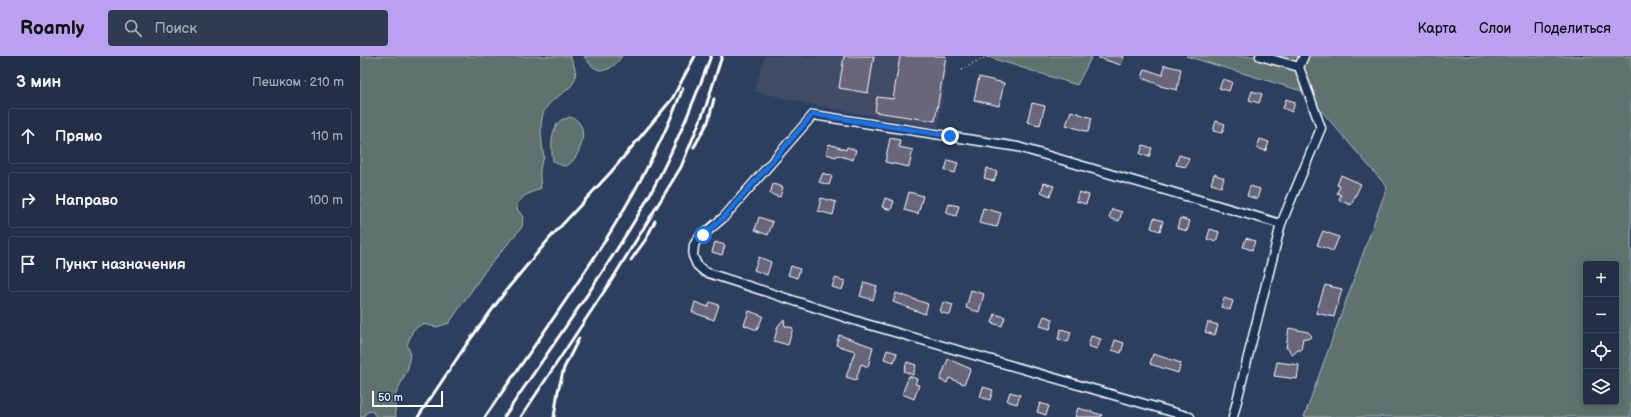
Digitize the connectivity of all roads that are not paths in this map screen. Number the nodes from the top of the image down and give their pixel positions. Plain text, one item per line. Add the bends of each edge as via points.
1 (1260, 56) edge
2 (1304, 56) edge
3 (1299, 67) junction
4 (1281, 224) junction
5 (1190, 417) edge
6 (1233, 417) edge

1 - 3 street
2 - 3 street
3 - 4 street via 1321,128
4 - 5 street via 1018,147 813,114 724,217 694,245 693,256 697,266 705,272 863,323
4 - 6 street

